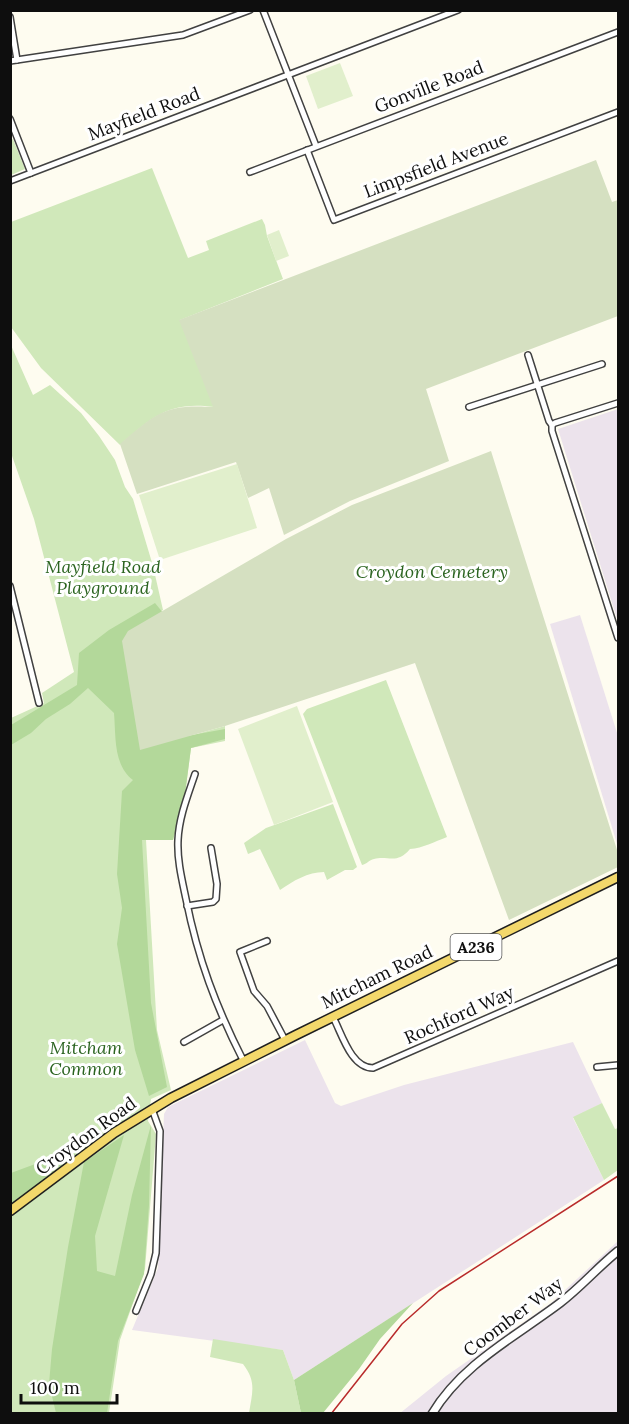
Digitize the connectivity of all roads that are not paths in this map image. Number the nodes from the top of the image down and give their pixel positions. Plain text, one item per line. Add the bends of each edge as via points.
1 (250, 10) edge
2 (458, 10) edge
3 (264, 13) edge
4 (10, 17) edge
5 (618, 32) edge
6 (14, 61) edge
7 (288, 75) junction
8 (618, 112) edge
9 (10, 119) edge
10 (13, 135) edge
11 (316, 146) junction
12 (307, 150) junction
13 (250, 172) dead end
14 (31, 173) junction
15 (10, 181) edge
16 (528, 355) dead end
17 (602, 364) dead end
18 (537, 384) junction
19 (618, 403) edge
20 (469, 407) dead end
21 (552, 425) junction
22 (10, 586) edge
23 (618, 638) edge
24 (39, 703) dead end
25 (195, 774) dead end
26 (211, 848) dead end
27 (618, 877) edge
28 (187, 906) junction
29 (267, 941) dead end
30 (237, 945) dead end
31 (240, 952) junction
32 (618, 961) edge
33 (333, 1017) junction
34 (223, 1020) junction
35 (285, 1040) junction
36 (184, 1042) dead end
37 (244, 1062) junction
38 (618, 1065) edge
39 (597, 1067) dead end
40 (152, 1108) junction
41 (10, 1211) edge
42 (618, 1251) edge
43 (136, 1311) dead end
44 (432, 1413) edge

1 - 6 street via 183,35
2 - 7 street, Mayfield Road
3 - 7 street
4 - 6 street
5 - 11 street, Gonville Road
7 - 11 street
7 - 14 street, Mayfield Road
8 - 12 street, Limpsfield Avenue via 334,220
9 - 10 street
10 - 14 street
11 - 12 street, Gonville Road
12 - 13 street, Gonville Road
14 - 15 street, Mayfield Road
16 - 18 street
17 - 18 street
18 - 20 street
18 - 21 street
19 - 21 street
21 - 23 street
22 - 24 street
25 - 28 street via 178,839
26 - 28 street via 216,899
27 - 33 main road, Mitcham Road / A236
28 - 34 street
29 - 31 street
30 - 31 street
31 - 35 street via 254,991
32 - 33 street, Rochford Way via 373,1068 356,1060
33 - 35 main road, Mitcham Road / A236
34 - 36 street
34 - 37 street
35 - 37 main road, Mitcham Road / A236
37 - 40 main road, Mitcham Road / A236
38 - 39 street
40 - 41 main road, Croydon Road / A236
40 - 43 street via 160,1131 156,1253
42 - 44 street, Coomber Way via 561,1302 466,1372

